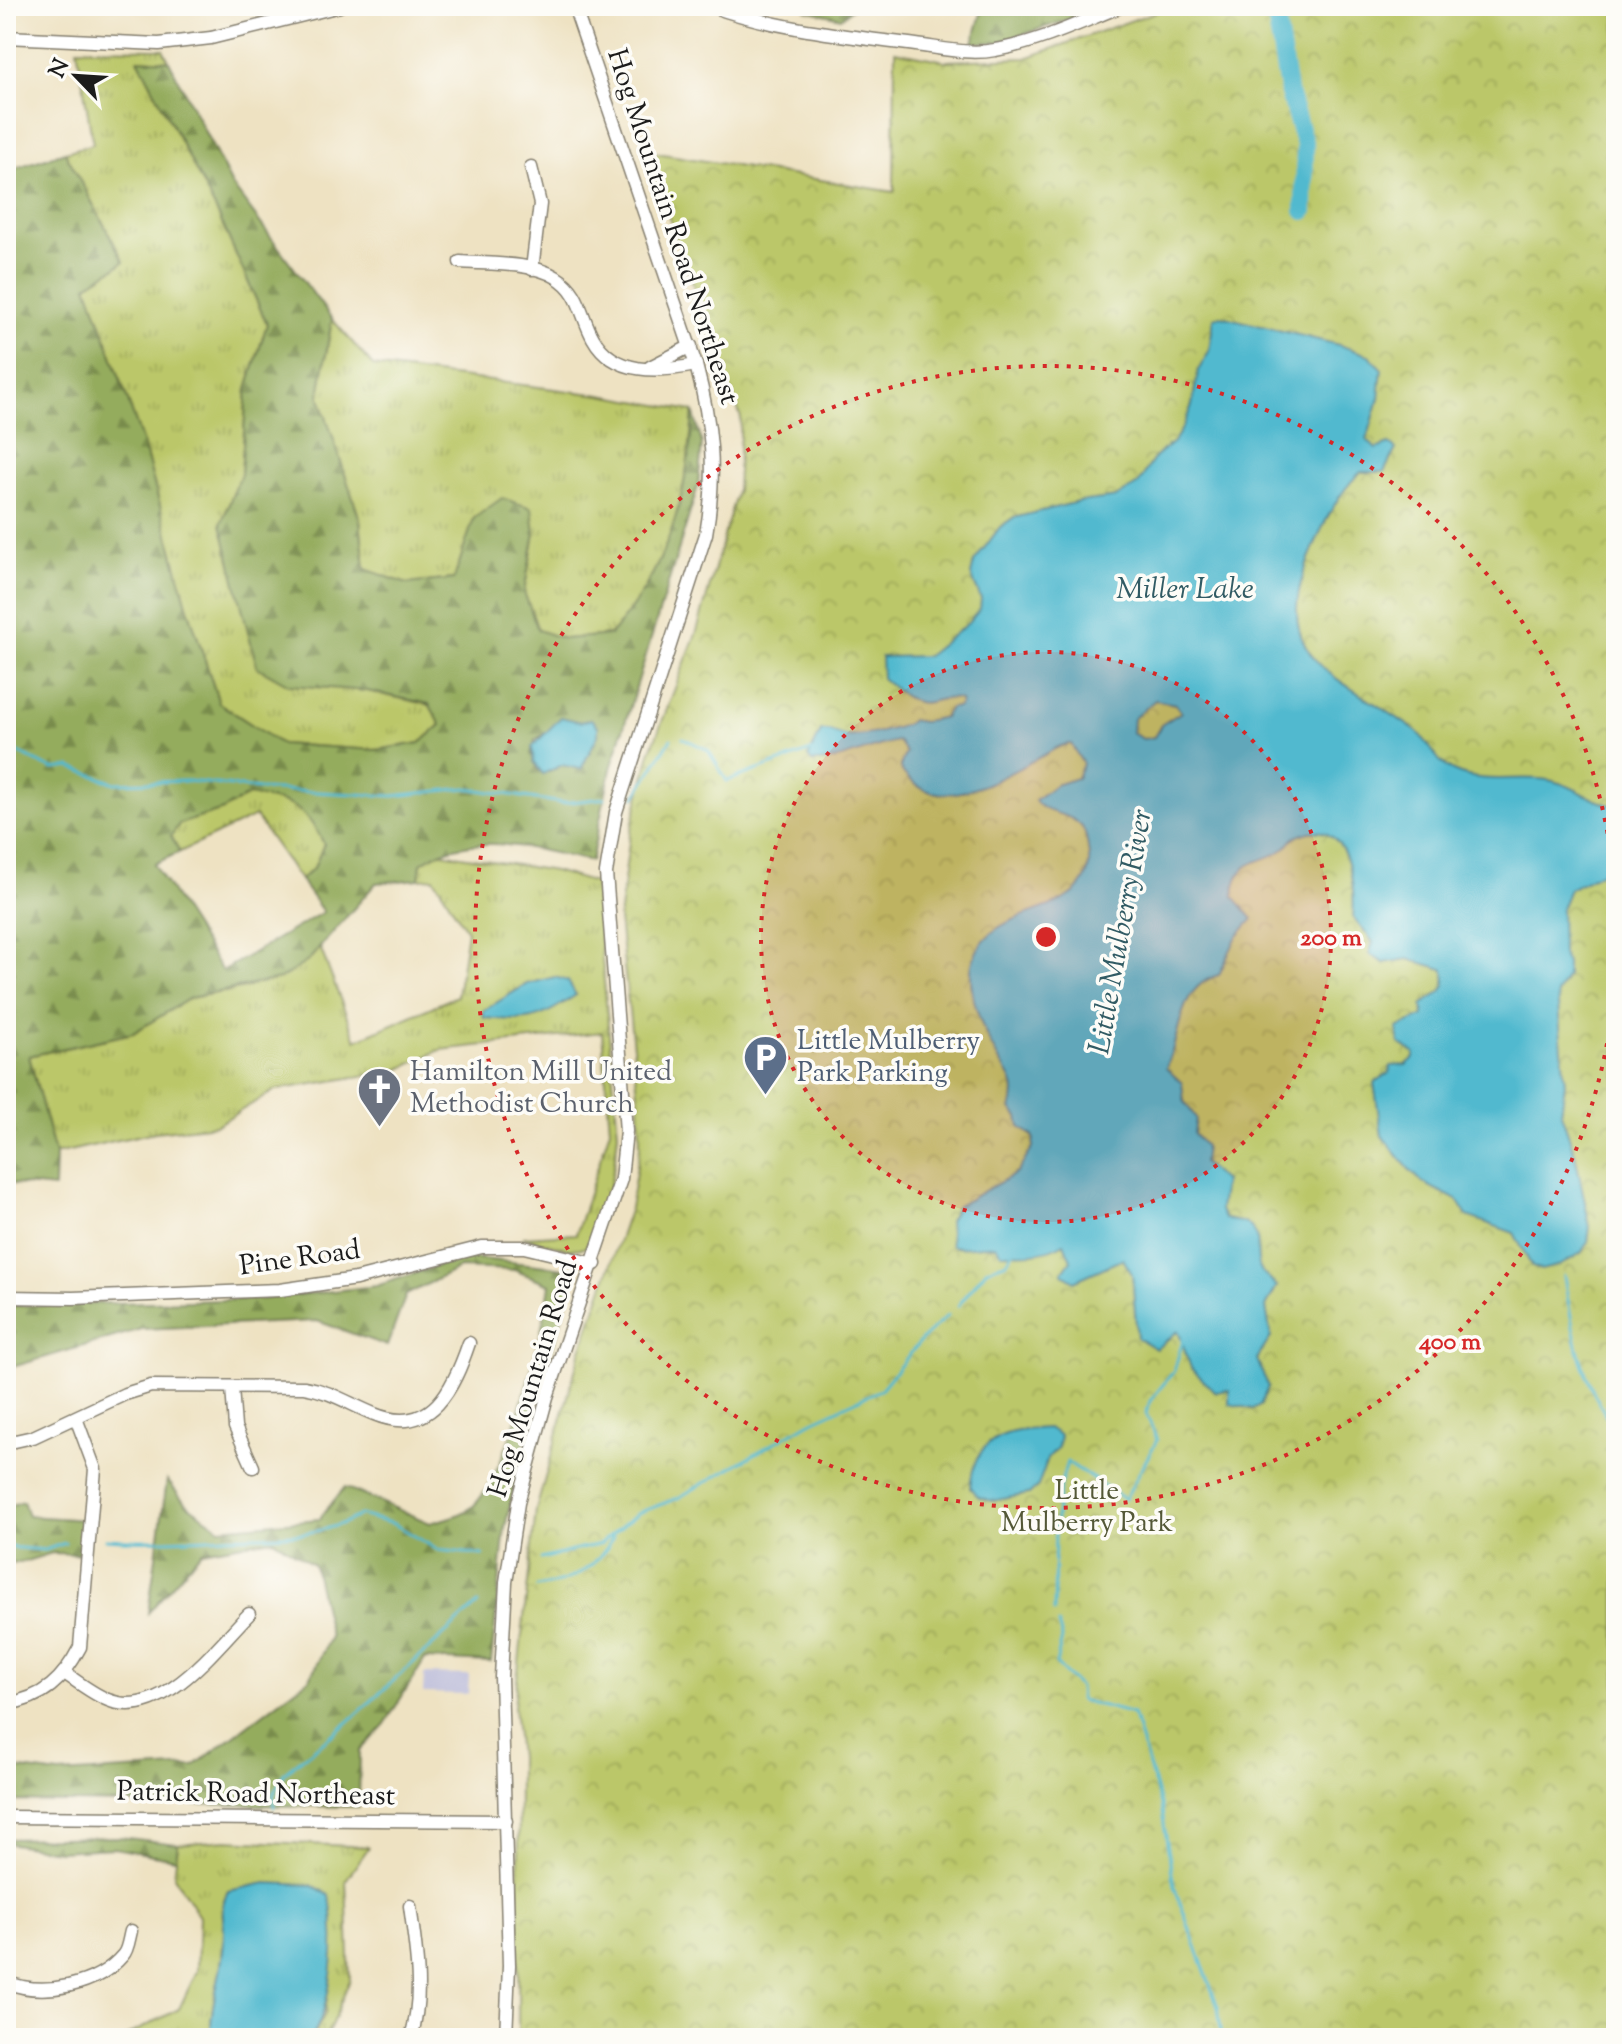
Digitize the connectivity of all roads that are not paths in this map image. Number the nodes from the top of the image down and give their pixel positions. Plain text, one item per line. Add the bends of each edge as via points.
1 (340, 6) edge
2 (574, 6) edge
3 (581, 6) edge
4 (1122, 6) edge
5 (714, 7) edge
6 (580, 21) junction
7 (6, 37) edge
8 (531, 167) dead end
9 (460, 262) dead end
10 (532, 269) junction
11 (691, 346) junction
12 (696, 365) junction
13 (650, 367) junction
14 (623, 788) joint
15 (595, 1264) junction
16 (6, 1297) edge
17 (469, 1343) dead end
18 (232, 1388) junction
19 (76, 1418) junction
20 (6, 1443) edge
21 (253, 1467) dead end
22 (249, 1614) dead end
23 (66, 1674) junction
24 (6, 1704) edge
25 (6, 1817) edge
26 (506, 1821) junction
27 (410, 1906) dead end
28 (131, 1931) dead end
29 (6, 1982) edge
30 (411, 2038) edge
31 (506, 2038) edge

1 - 7 street via 211,38 159,44
2 - 6 street, Hog Mountain Road Northeast
3 - 6 street
4 - 5 street via 993,51 784,24
6 - 11 street, Hog Mountain Road Northeast
8 - 10 street via 540,204
9 - 10 street
10 - 13 street via 555,275 576,294 593,339 609,358 628,368
11 - 12 street, Hog Mountain Road Northeast
11 - 13 street
12 - 13 street via 662,371
12 - 14 street, Hog Mountain Road Northeast via 710,416 715,487 706,534
14 - 15 street, Hog Mountain Road via 606,873 626,1131 621,1179
15 - 16 street, Pine Road via 524,1247 482,1247 356,1279 280,1290
15 - 26 street, Hog Mountain Road via 547,1397 518,1503 502,1631
17 - 18 street via 454,1386 441,1403 423,1415 399,1420 376,1415 328,1391
18 - 19 street via 151,1386
18 - 21 street via 235,1427
19 - 20 street
19 - 23 street via 95,1469 80,1647
22 - 23 street via 171,1692 137,1704 111,1702
23 - 24 street via 40,1694
25 - 26 street, Patrick Road Northeast
26 - 31 street, Hog Mountain Road
27 - 30 street via 419,1981 419,2010
28 - 29 street via 124,1954 88,1980 53,1989

